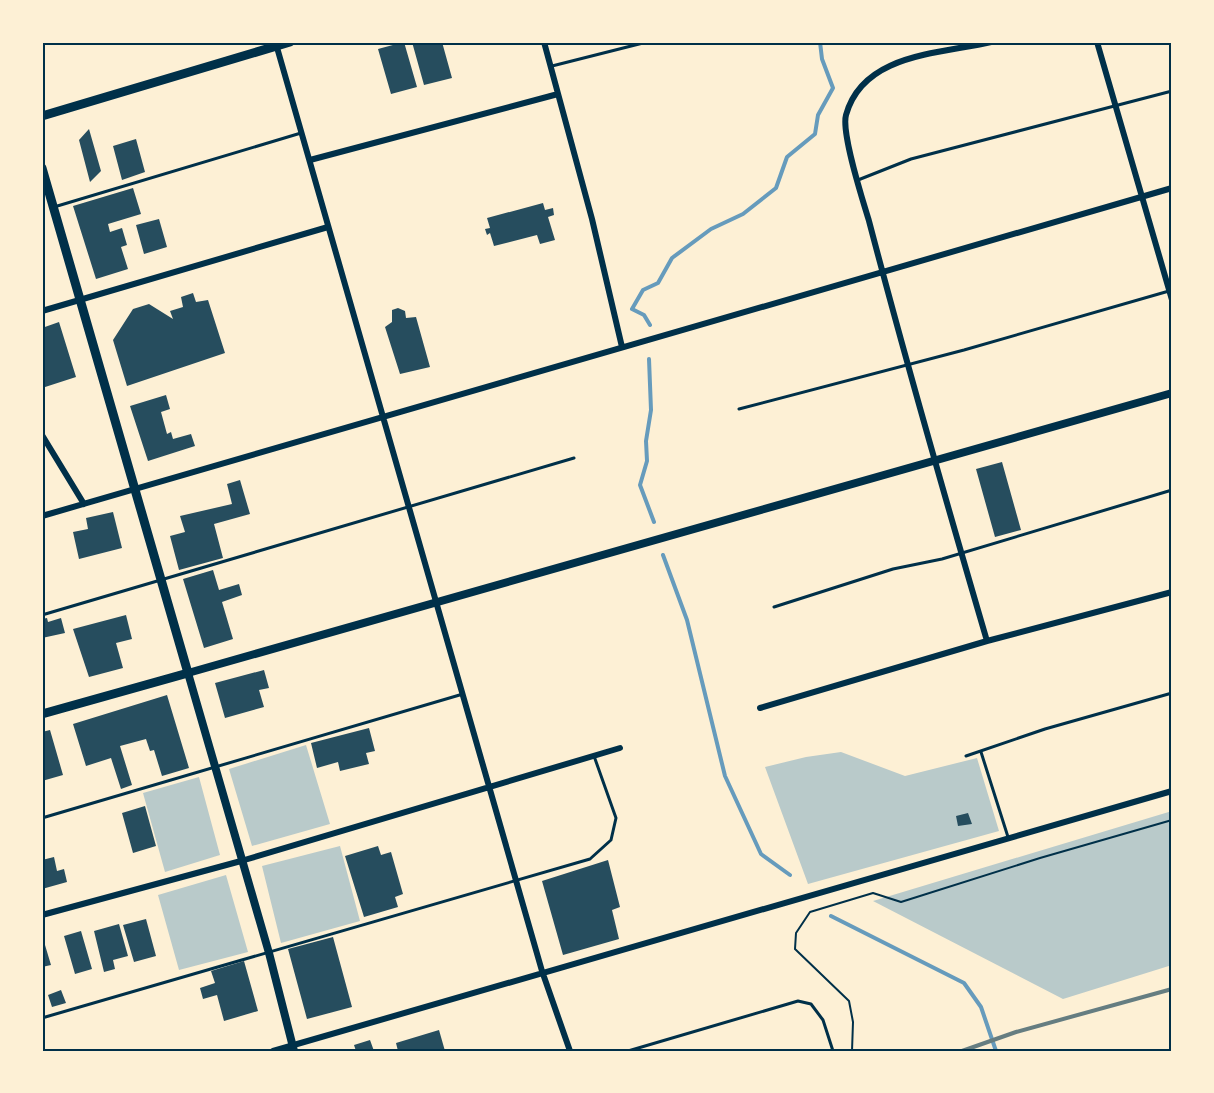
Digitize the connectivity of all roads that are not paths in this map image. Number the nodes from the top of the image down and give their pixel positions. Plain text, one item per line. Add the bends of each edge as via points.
1 (290, 42) edge
2 (544, 42) edge
3 (647, 42) edge
4 (991, 42) edge
5 (1097, 42) edge
6 (276, 44) edge
7 (551, 67) junction
8 (1172, 91) edge
9 (558, 93) junction
10 (1115, 104) junction
11 (42, 116) edge
12 (303, 133) junction
13 (310, 160) junction
14 (42, 168) edge
15 (858, 180) junction
16 (1172, 188) edge
17 (1142, 196) junction
18 (53, 207) junction
19 (328, 227) junction
20 (882, 271) junction
21 (1169, 291) junction
22 (78, 300) junction
23 (1172, 300) edge
24 (42, 310) edge
25 (622, 347) junction
26 (908, 364) junction
27 (1172, 393) edge
28 (739, 409) dead end
29 (383, 415) junction
30 (42, 435) edge
31 (574, 458) dead end
32 (935, 461) junction
33 (135, 487) junction
34 (1172, 490) edge
35 (84, 504) junction
36 (411, 507) junction
37 (42, 516) edge
38 (961, 552) junction
39 (161, 581) junction
40 (1172, 592) edge
41 (438, 601) junction
42 (774, 607) dead end
43 (42, 615) edge
44 (987, 641) junction
45 (188, 673) junction
46 (464, 693) junction
47 (1172, 693) edge
48 (760, 708) dead end
49 (42, 714) edge
50 (620, 748) dead end
51 (981, 752) junction
52 (594, 756) junction
53 (966, 756) dead end
54 (215, 767) junction
55 (490, 786) junction
56 (1172, 791) edge
57 (42, 818) edge
58 (1009, 839) junction
59 (241, 861) junction
60 (517, 881) junction
61 (42, 915) edge
62 (269, 953) junction
63 (542, 971) junction
64 (42, 1018) edge
65 (293, 1048) edge
66 (273, 1051) edge
67 (570, 1051) edge
68 (628, 1051) edge
69 (833, 1051) edge

1 - 6 main road
2 - 7 street
3 - 7 lane
4 - 15 street via 918,55 878,70 859,91 845,116
5 - 10 street
6 - 11 main road
6 - 12 street
7 - 9 street
8 - 10 lane
9 - 13 street
9 - 25 street
10 - 15 lane via 911,159
10 - 17 street
12 - 13 street
12 - 18 lane
13 - 19 street
14 - 18 main road
15 - 20 street
16 - 17 street
17 - 20 street
17 - 21 street
18 - 22 main road
19 - 22 street
19 - 29 street
20 - 25 street
20 - 26 street
21 - 23 street
21 - 26 lane
22 - 24 street
22 - 33 main road
25 - 29 street
26 - 28 lane
26 - 32 street
27 - 32 street
29 - 33 street
29 - 36 street
30 - 35 street
31 - 36 lane
32 - 38 street
32 - 41 street
33 - 35 street
33 - 39 main road
34 - 38 lane
35 - 37 street
36 - 39 lane
36 - 41 street
38 - 42 lane via 892,569
38 - 44 street
39 - 43 lane
39 - 45 main road
40 - 44 street
41 - 45 street
41 - 46 street
44 - 48 street
45 - 49 main road
45 - 54 street
46 - 54 lane
46 - 55 street
47 - 51 lane via 1045,729
50 - 52 street
51 - 53 lane
51 - 58 lane
52 - 55 street
52 - 60 lane via 616,818 611,840 590,859
54 - 57 lane
54 - 59 street
55 - 59 street
55 - 60 street
56 - 58 street
58 - 63 street
59 - 61 street
59 - 62 street
60 - 62 lane
60 - 63 street
62 - 64 lane
62 - 65 street
63 - 65 street
63 - 67 street
65 - 66 street
68 - 69 lane via 798,1000 811,1004 823,1020

